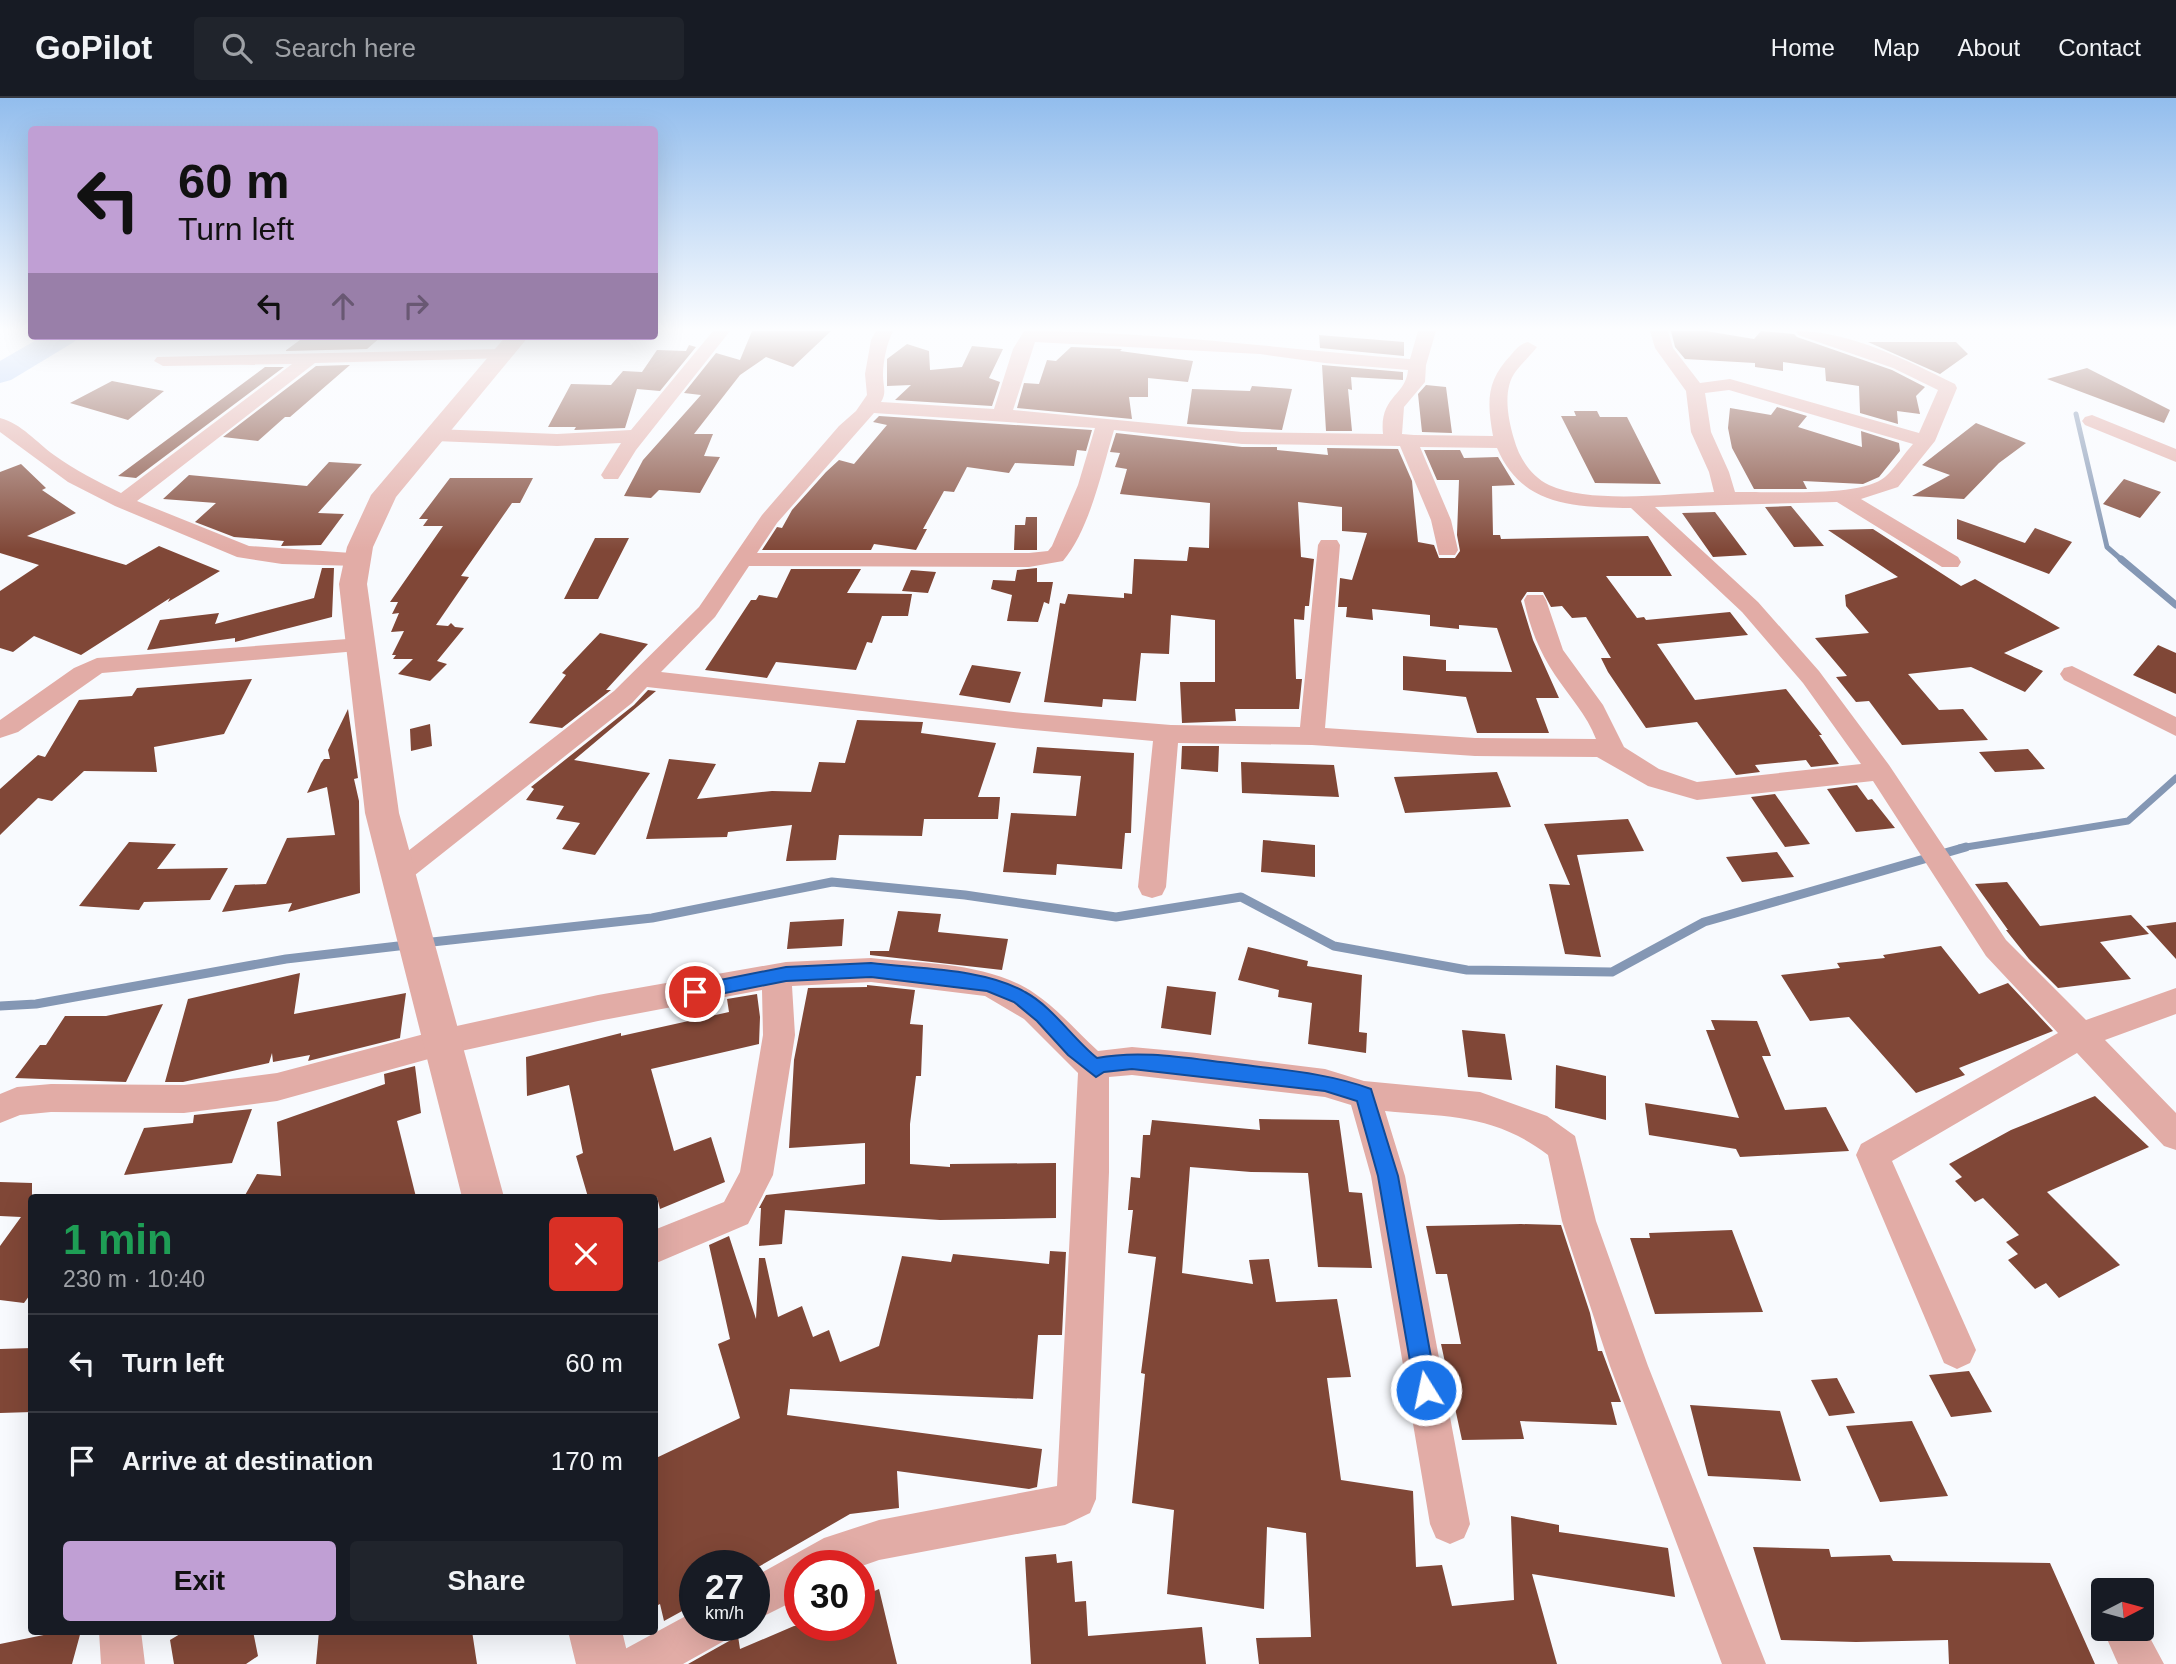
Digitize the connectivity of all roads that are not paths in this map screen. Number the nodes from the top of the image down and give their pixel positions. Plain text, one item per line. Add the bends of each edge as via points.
1 (243, 404) edge
2 (461, 404) edge
3 (662, 404) edge
4 (870, 404) edge
5 (1005, 404) edge
6 (1394, 404) edge
7 (1498, 404) edge
8 (1696, 404) edge
9 (1799, 404) edge
10 (1942, 404) edge
11 (868, 407) junction
12 (1002, 414) junction
13 (2092, 421) dead end
14 (0, 424) edge
15 (1106, 424) junction
16 (435, 435) junction
17 (636, 436) junction
18 (1400, 439) junction
19 (1925, 441) junction
20 (1503, 442) junction
21 (2176, 456) edge
22 (611, 475) dead end
23 (1840, 495) junction
24 (1725, 498) junction
25 (1636, 501) junction
26 (122, 502) junction
27 (1329, 545) dead end
28 (1447, 550) dead end
29 (358, 559) junction
30 (743, 559) junction
31 (1950, 562) dead end
32 (1535, 600) dead end
33 (361, 645) junction
34 (2072, 674) dead end
35 (642, 678) junction
36 (2176, 727) edge
37 (2, 733) edge
38 (1166, 733) junction
39 (1312, 736) junction
40 (1612, 749) junction
41 (1880, 771) junction
42 (400, 872) junction
43 (1152, 887) dead end
44 (777, 976) junction
45 (2176, 1002) edge
46 (2082, 1035) junction
47 (443, 1042) junction
48 (1096, 1069) junction
49 (1364, 1095) junction
50 (0, 1109) edge
51 (2176, 1136) edge
52 (482, 1194) edge
53 (658, 1245) edge
54 (1957, 1350) dead end
55 (1450, 1524) dead end
56 (848, 1550) edge
57 (120, 1635) edge
58 (596, 1635) edge
59 (682, 1641) edge
60 (123, 1664) edge
61 (603, 1664) edge
62 (640, 1664) edge
63 (1744, 1664) edge

1 - 26 street
2 - 16 street
3 - 17 street
4 - 11 street
5 - 12 street
6 - 18 street via 1390,414
7 - 20 street
8 - 24 street via 1701,434 1720,474
9 - 19 street
10 - 19 street
11 - 12 street
11 - 30 street via 769,519
12 - 15 street
13 - 21 street
14 - 26 street via 75,478
15 - 18 street via 1242,438
15 - 30 street via 1088,485 1055,556 1029,561
16 - 17 street via 557,440
16 - 29 street via 384,495
17 - 22 street
18 - 20 street
18 - 28 street via 1441,520
19 - 23 street via 1891,483
20 - 25 street via 1523,474 1546,491
23 - 24 street
23 - 31 street
24 - 25 street
25 - 41 street via 1751,607 1811,677
26 - 29 street via 246,552
27 - 39 street
29 - 33 street via 354,584
30 - 35 street via 707,612
32 - 40 street via 1555,658 1586,696 1606,728
33 - 37 street via 97,666
33 - 42 street via 382,813
34 - 36 street
35 - 38 street
35 - 42 street
38 - 39 street
38 - 43 street
39 - 40 street via 1475,747
40 - 41 street via 1654,778 1697,791
41 - 46 street via 1996,948
42 - 47 street
44 - 47 street
44 - 48 street via 871,970 988,984 1020,997
44 - 53 street via 779,1035 756,1175 736,1213
45 - 46 street
46 - 51 street
46 - 54 street via 1873,1155
47 - 50 street via 277,1087 184,1099 51,1097 17,1101
47 - 52 street
48 - 49 street via 1132,1061 1197,1067 1325,1083
48 - 56 street via 1076,1499
49 - 55 street via 1388,1176
49 - 63 street via 1480,1106 1535,1126 1563,1147 1579,1221 1629,1366
57 - 60 street
58 - 61 street
59 - 62 street

